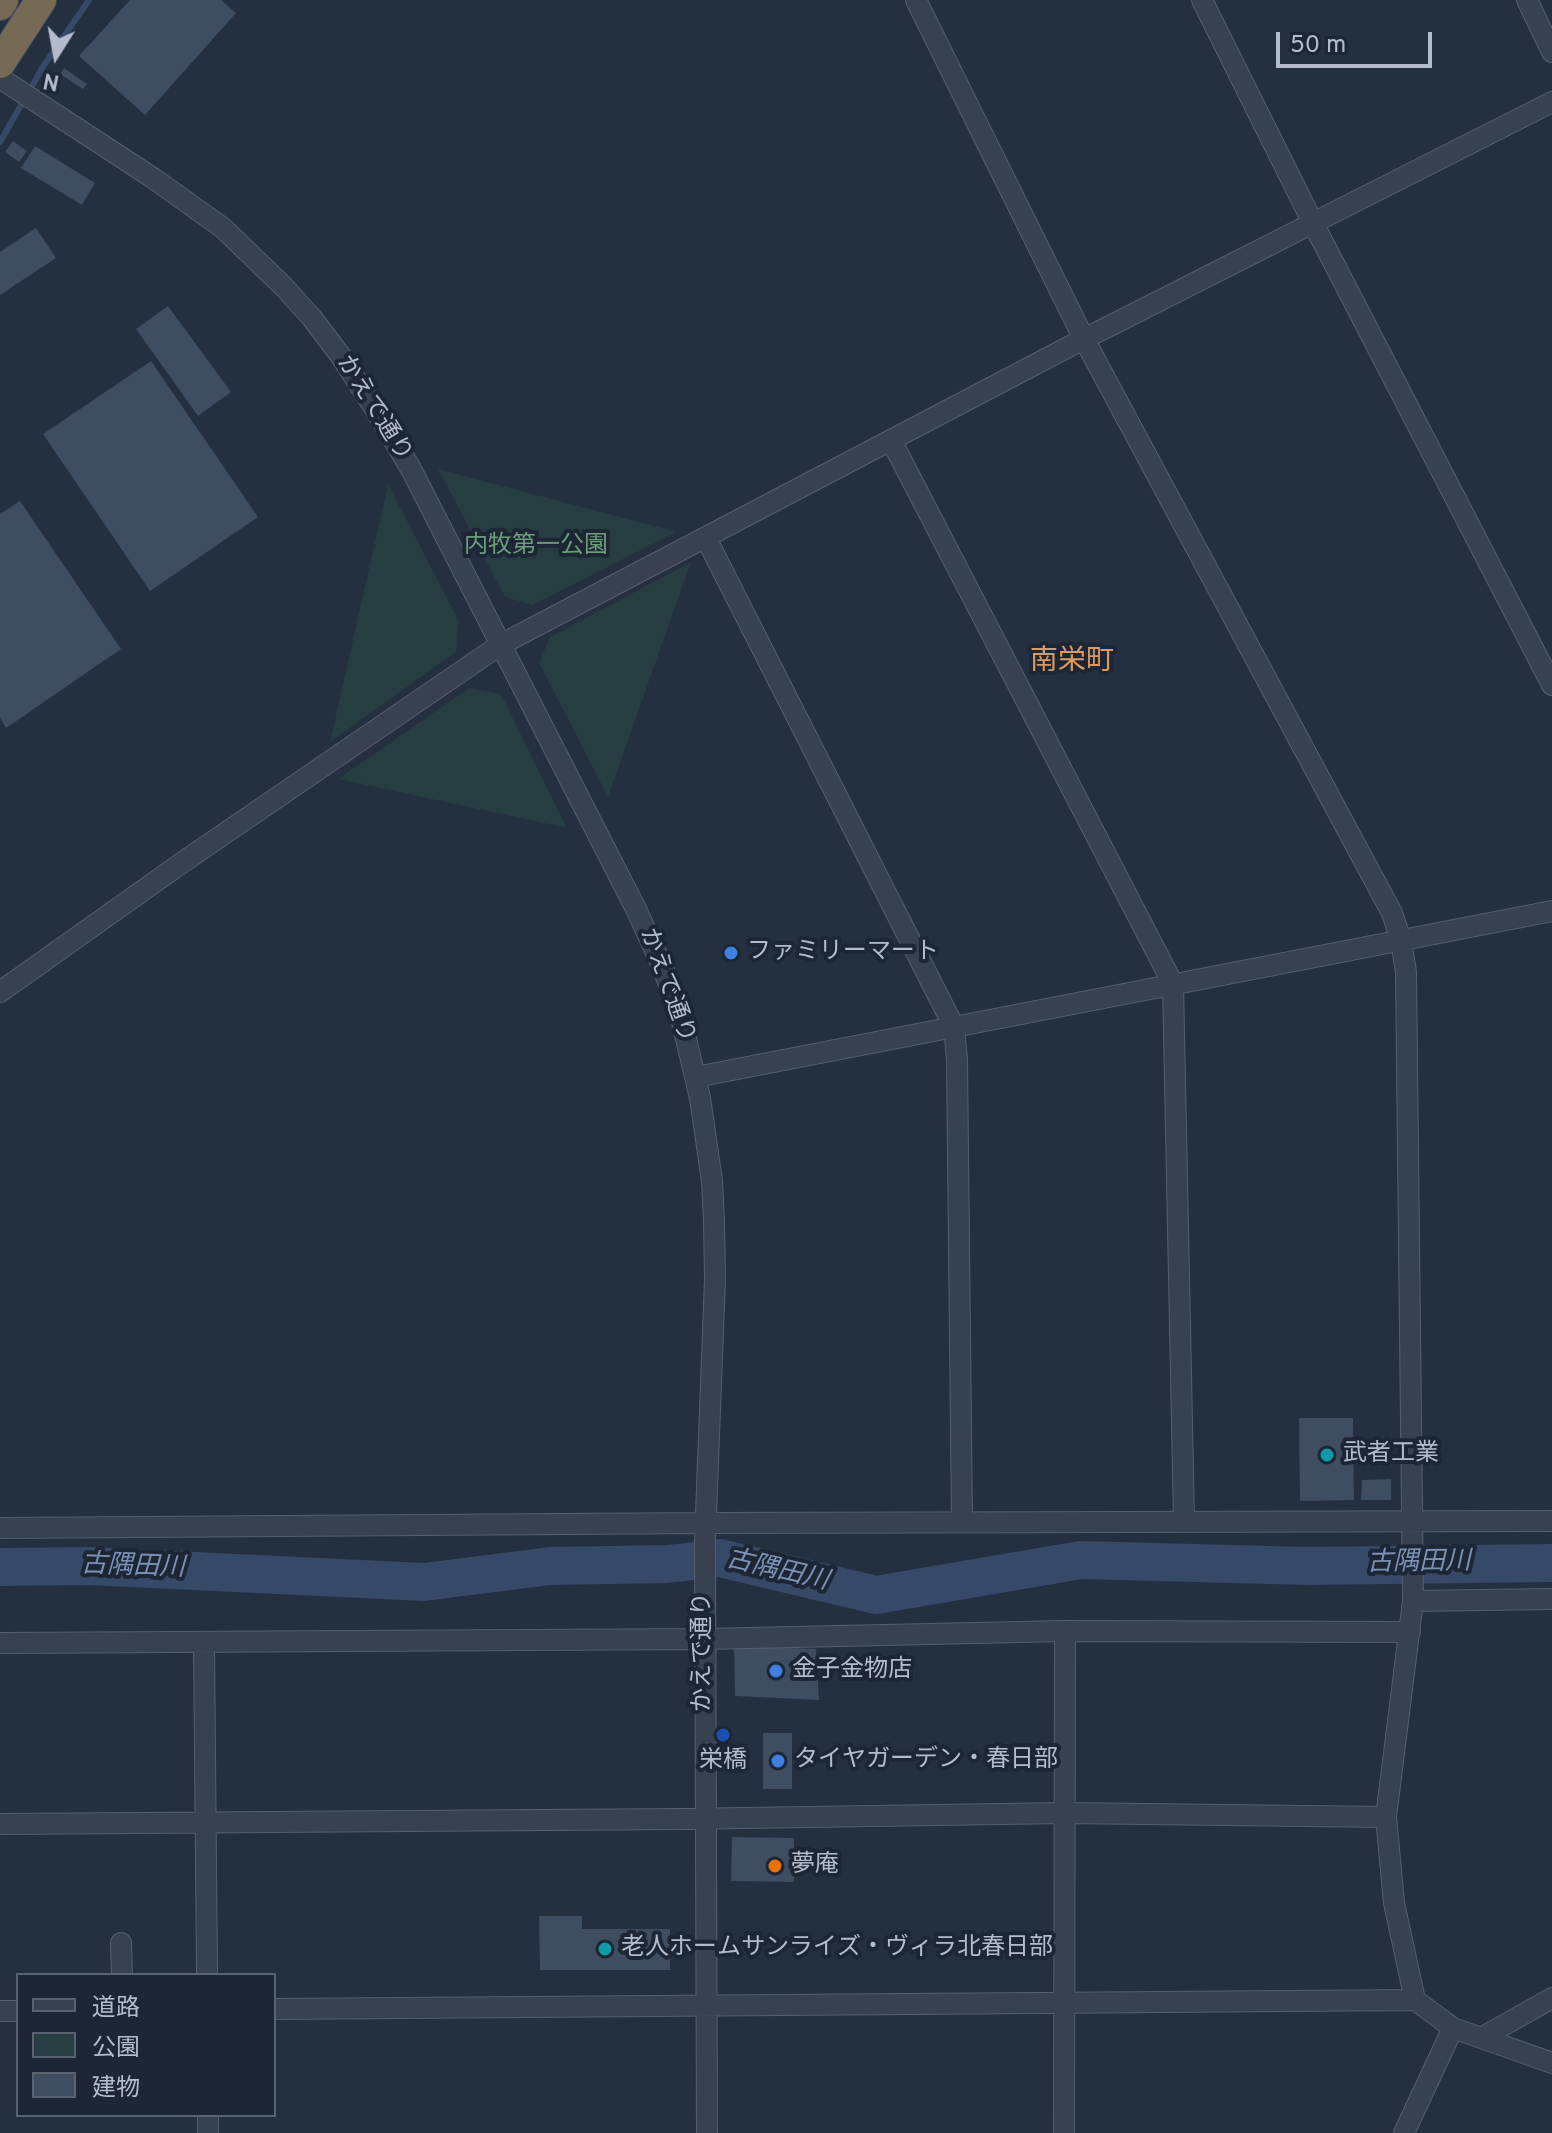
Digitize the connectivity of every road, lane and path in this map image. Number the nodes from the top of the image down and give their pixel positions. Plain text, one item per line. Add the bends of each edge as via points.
1 (41, 0) edge
2 (916, 0) edge
3 (1202, 0) edge
4 (1527, 0) edge
5 (1552, 52) edge
6 (0, 63) edge
7 (0, 78) edge
8 (1552, 102) edge
9 (1313, 223) junction
10 (1084, 339) junction
11 (891, 440) junction
12 (706, 538) junction
13 (500, 645) junction
14 (1552, 685) edge
15 (1552, 911) edge
16 (1401, 940) junction
17 (1173, 984) junction
18 (0, 992) edge
19 (954, 1027) junction
20 (696, 1077) junction
21 (1412, 1520) junction
22 (1184, 1521) junction
23 (1552, 1521) edge
24 (962, 1522) junction
25 (0, 1528) edge
26 (705, 1532) junction
27 (1552, 1599) edge
28 (1413, 1601) junction
29 (1065, 1631) junction
30 (704, 1632) junction
31 (1410, 1632) junction
32 (204, 1642) junction
33 (0, 1643) edge
34 (1065, 1813) junction
35 (1386, 1817) junction
36 (705, 1819) junction
37 (0, 1824) edge
38 (207, 1824) junction
39 (121, 1943) dead end
40 (122, 1973) edge
41 (207, 1973) edge
42 (1552, 1998) edge
43 (1415, 2000) junction
44 (1064, 2003) junction
45 (707, 2006) junction
46 (276, 2009) edge
47 (1453, 2028) junction
48 (1481, 2038) junction
49 (1552, 2063) edge
50 (707, 2133) edge
51 (1064, 2133) edge
52 (1404, 2133) edge

1 - 6 highway
2 - 10 street
3 - 9 street
4 - 5 street
7 - 13 street, かえで通り via 223,228 293,297 340,355 411,469
8 - 9 street
9 - 10 street
9 - 14 street
10 - 11 street
10 - 16 street via 1392,913
11 - 12 street
11 - 17 street
12 - 13 street
12 - 19 street
13 - 18 street
13 - 20 street, かえで通り via 642,921 668,981
15 - 16 street
16 - 17 street
16 - 21 street via 1406,972
17 - 19 street
17 - 22 street
19 - 20 street
19 - 24 street
20 - 26 street, かえで通り via 712,1181 715,1265
21 - 22 street
21 - 23 street
21 - 28 street
22 - 24 street
24 - 26 street
25 - 26 street
26 - 30 street, かえで通り
27 - 28 street
28 - 31 street
29 - 30 street
29 - 31 street
29 - 34 street
30 - 32 street
30 - 36 street, かえで通り
31 - 35 street
32 - 33 street
32 - 38 street
34 - 35 street
34 - 36 street
34 - 44 street
35 - 43 street via 1394,1903
36 - 38 street
36 - 45 street, かえで通り
37 - 38 street
38 - 41 street
39 - 40 street
42 - 48 street
43 - 44 street
43 - 47 street
44 - 45 street
44 - 51 street
45 - 46 street
45 - 50 street, かえで通り
47 - 48 street
47 - 52 street
48 - 49 street

